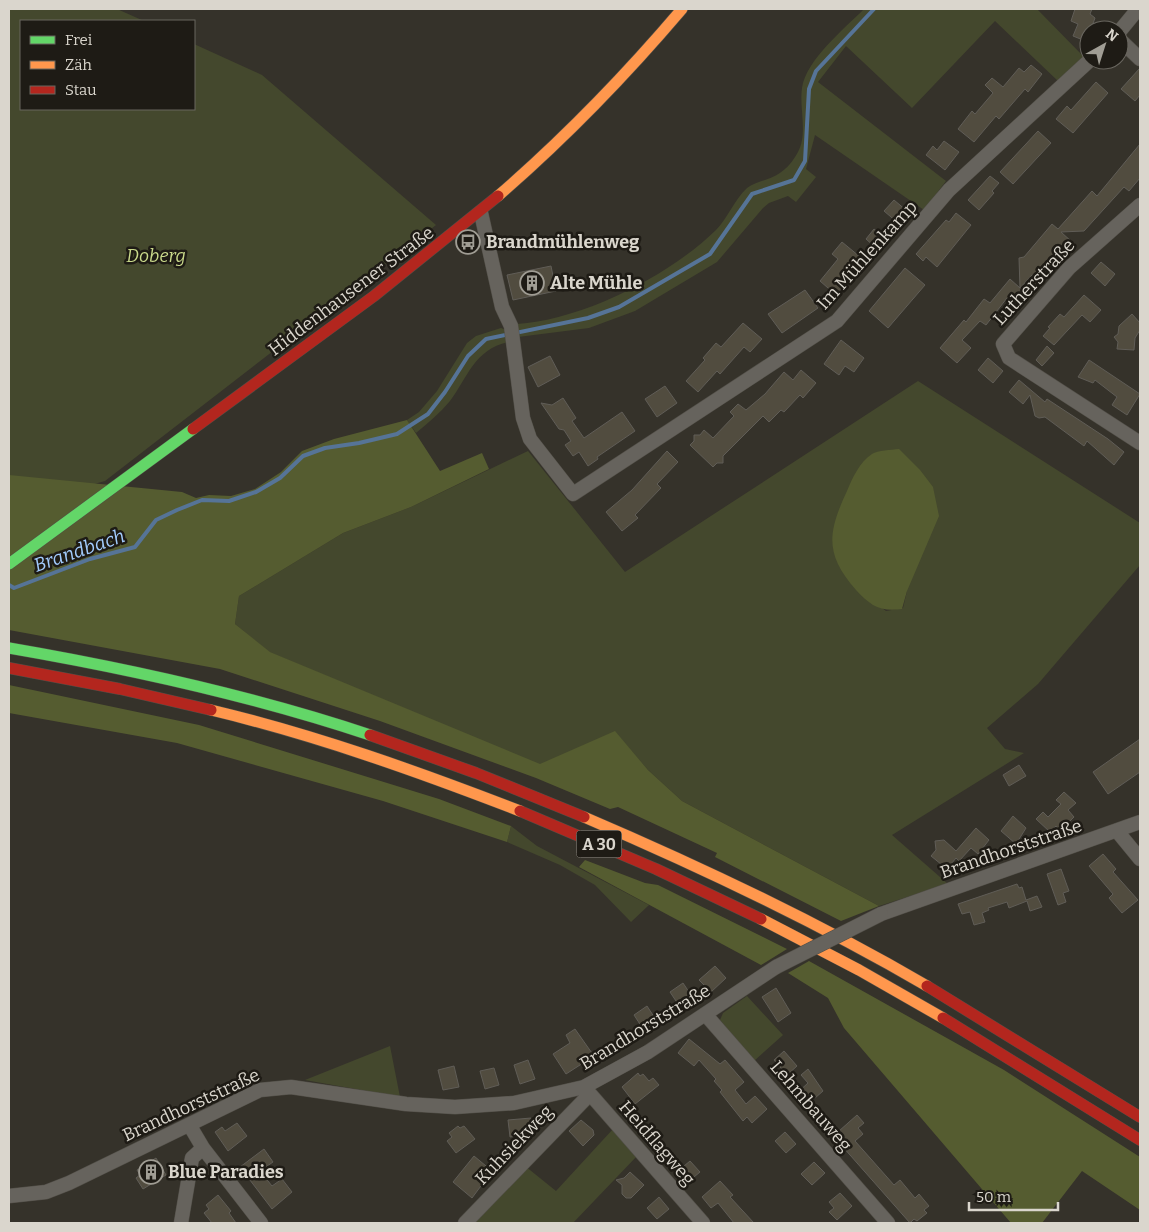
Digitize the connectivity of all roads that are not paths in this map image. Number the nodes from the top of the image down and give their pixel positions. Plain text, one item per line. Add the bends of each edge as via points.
1 (682, 9) edge
2 (1138, 9) edge
3 (1129, 20) edge
4 (1129, 49) edge
5 (1140, 59) edge
6 (1079, 70) edge
7 (1140, 205) edge
8 (481, 213) junction
9 (1140, 443) edge
10 (11, 563) edge
11 (9, 648) edge
12 (9, 668) edge
13 (1140, 822) edge
14 (1117, 831) junction
15 (1140, 859) edge
16 (705, 1014) junction
17 (587, 1090) junction
18 (1140, 1117) edge
19 (190, 1126) junction
20 (1140, 1140) edge
21 (203, 1148) junction
22 (9, 1196) edge
23 (181, 1223) edge
24 (261, 1223) edge
25 (465, 1223) edge
26 (703, 1223) edge
27 (888, 1223) edge

1 - 8 main road, Hiddenhausener Straße via 565,137
2 - 3 street
4 - 5 street
6 - 8 street, Im Mühlenkamp via 949,190 837,321 573,494 530,440 523,418 511,326 502,307
7 - 9 street, Lutherstraße via 1069,268 1003,344 1009,358
8 - 10 main road, Hiddenhausener Straße via 359,309
11 - 18 main road, A 30 via 98,663 207,688 344,727 470,770 599,822 773,902 863,950 1031,1047
12 - 20 main road, A 30 via 203,708 336,746 463,788 551,824 748,913 860,971 1020,1063
13 - 14 street, Brandhorststraße
14 - 15 street
14 - 16 street, Brandhorststraße, bridge via 881,914 776,967
16 - 17 street, Brandhorststraße
16 - 27 street, Lehmbauweg
17 - 19 street, Brandhorststraße via 514,1103 455,1107 275,1087 260,1090
17 - 25 street, Kuhsiekweg
17 - 26 street, Heidflagweg
19 - 21 street
19 - 22 street, Brandhorststraße via 46,1192
21 - 23 street via 192,1158
21 - 24 street

